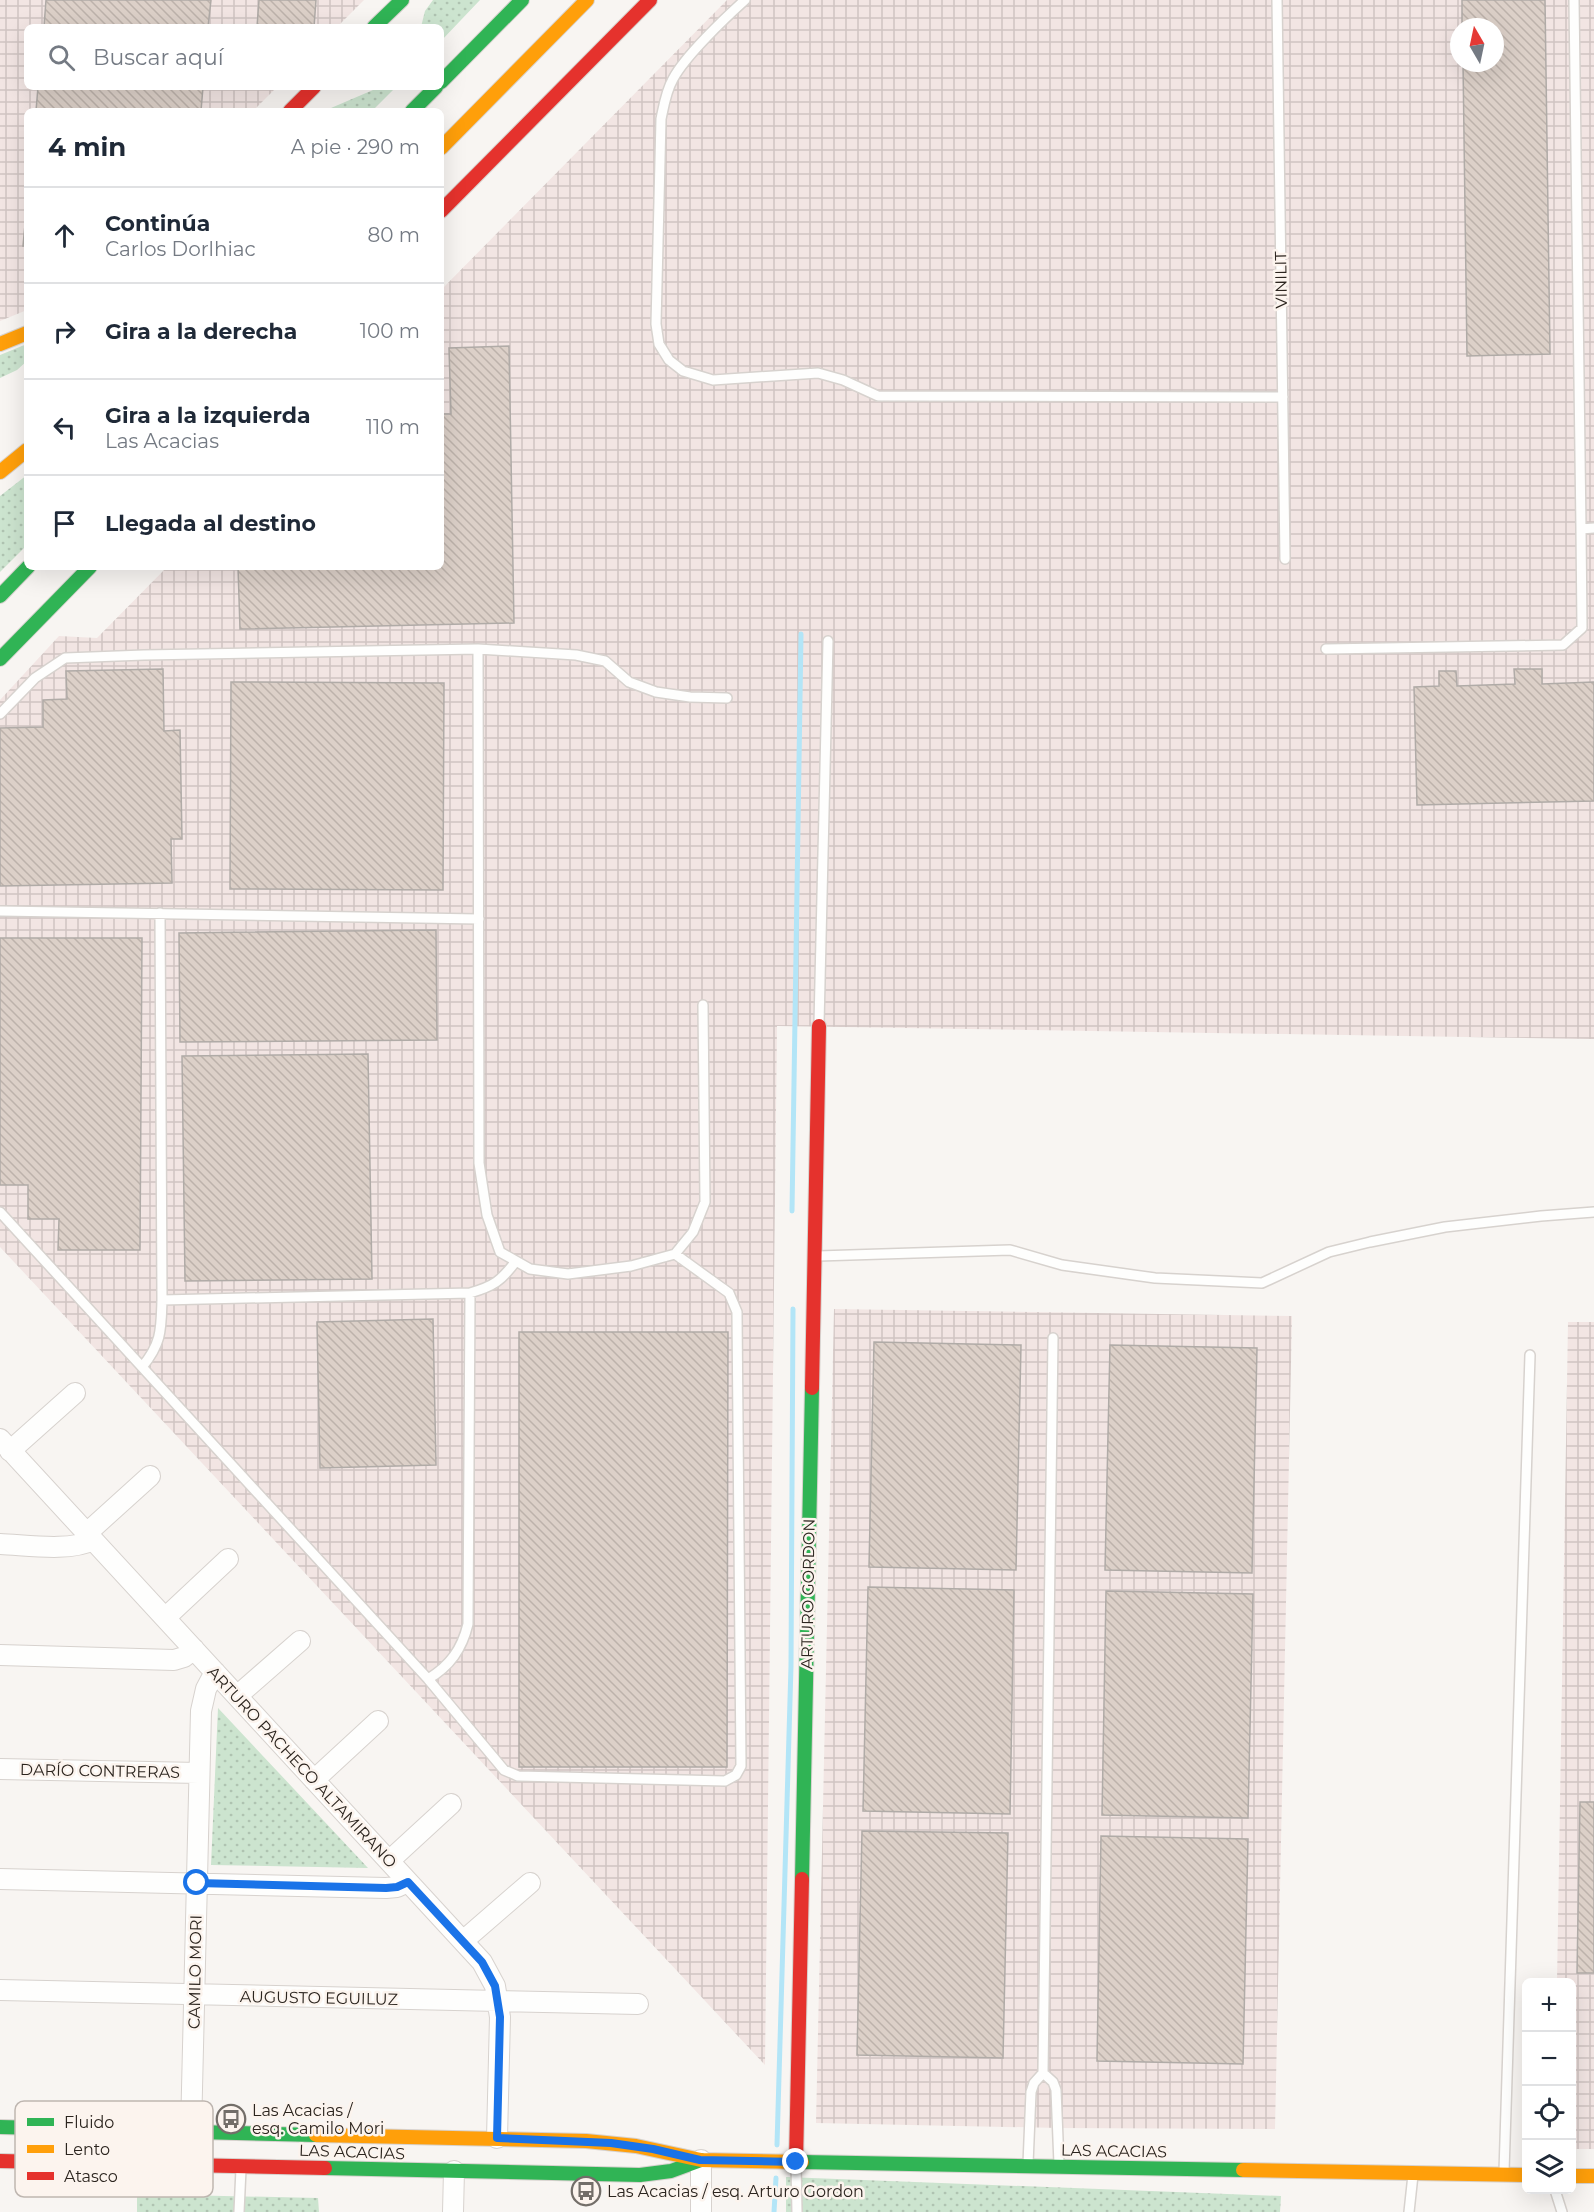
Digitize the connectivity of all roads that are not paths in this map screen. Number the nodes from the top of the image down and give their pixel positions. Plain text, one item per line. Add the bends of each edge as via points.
1 (402, 0) edge
2 (522, 0) edge
3 (587, 0) edge
4 (650, 0) edge
5 (745, 0) edge
6 (1277, 0) edge
7 (1574, 0) edge
8 (588, 18) dead end
9 (377, 24) edge
10 (536, 52) junction
11 (444, 79) edge
12 (311, 90) edge
13 (433, 90) edge
14 (293, 108) edge
15 (415, 108) edge
16 (444, 145) edge
17 (444, 208) edge
18 (24, 334) edge
19 (0, 344) edge
20 (1283, 397) junction
21 (24, 452) edge
22 (0, 472) edge
23 (1594, 528) edge
24 (1581, 529) junction
25 (1285, 559) dead end
26 (25, 570) edge
27 (87, 570) edge
28 (0, 596) edge
29 (828, 640) dead end
30 (1326, 649) dead end
31 (478, 650) junction
32 (0, 659) edge
33 (727, 698) dead end
34 (0, 714) edge
35 (0, 910) edge
36 (160, 913) junction
37 (479, 919) junction
38 (703, 1005) dead end
39 (819, 1026) joint
40 (0, 1212) edge
41 (1594, 1212) edge
42 (675, 1254) junction
43 (814, 1257) junction
44 (516, 1261) junction
45 (470, 1293) junction
46 (162, 1300) junction
47 (1053, 1338) dead end
48 (1530, 1355) dead end
49 (142, 1366) junction
50 (75, 1394) dead end
51 (5, 1445) edge
52 (150, 1476) dead end
53 (90, 1537) junction
54 (0, 1544) edge
55 (228, 1559) dead end
56 (165, 1618) junction
57 (300, 1641) dead end
58 (194, 1650) junction
59 (0, 1655) edge
60 (215, 1672) junction
61 (428, 1679) junction
62 (237, 1696) junction
63 (378, 1721) dead end
64 (0, 1770) edge
65 (199, 1773) junction
66 (314, 1780) junction
67 (451, 1804) dead end
68 (390, 1861) junction
69 (0, 1879) edge
70 (408, 1882) junction
71 (197, 1883) junction
72 (530, 1883) dead end
73 (463, 1941) junction
74 (0, 1990) edge
75 (194, 1995) junction
76 (499, 2002) junction
77 (638, 2004) dead end
78 (1043, 2073) junction
79 (192, 2101) edge
80 (213, 2132) edge
81 (497, 2138) junction
82 (586, 2141) junction
83 (15, 2159) edge
84 (0, 2160) edge
85 (213, 2160) edge
86 (700, 2160) junction
87 (796, 2162) junction
88 (589, 2164) junction
89 (241, 2165) junction
90 (1028, 2166) junction
91 (1059, 2167) junction
92 (454, 2171) junction
93 (1413, 2173) junction
94 (1504, 2174) junction
95 (1522, 2175) edge
96 (1576, 2176) edge
97 (1594, 2176) edge
98 (1556, 2194) edge
99 (239, 2212) edge
100 (453, 2212) edge
101 (700, 2212) edge
102 (797, 2212) edge
103 (1409, 2212) edge
104 (1562, 2212) edge

1 - 9 main road
2 - 11 main road
3 - 10 main road
4 - 17 main road
5 - 20 lane via 686,61 665,96 661,119 656,324 659,344 669,360 683,370 712,380 818,374 878,396
6 - 20 lane, VINILIT
7 - 24 lane
8 - 10 main road
10 - 16 main road
12 - 14 main road
13 - 15 main road
18 - 19 main road
20 - 25 lane, VINILIT
21 - 22 main road
23 - 24 lane
24 - 30 lane via 1582,628 1563,645
26 - 28 main road
27 - 32 main road
29 - 39 lane
31 - 33 lane via 605,661 629,682 656,692
31 - 34 lane via 65,658 35,678
31 - 37 lane
35 - 36 lane
36 - 37 lane
36 - 46 lane
37 - 44 lane via 479,1163 487,1215 500,1252
38 - 42 lane via 705,1202 693,1232
39 - 43 main road, ARTURO GORDON
40 - 49 lane
41 - 43 lane via 1445,1227 1371,1242 1329,1252 1262,1283 1155,1278 1062,1264 1010,1250
42 - 44 lane via 631,1266 568,1274 530,1269
42 - 61 lane via 729,1293 737,1312 739,1771 725,1781 518,1776 504,1770
43 - 87 main road, ARTURO GORDON
44 - 45 lane via 492,1287
45 - 46 lane
45 - 61 lane via 468,1624 455,1656
46 - 49 lane via 160,1335 154,1353
47 - 78 lane
48 - 94 lane
49 - 61 lane
50 - 51 street
51 - 53 street, ARTURO PACHECO ALTAMIRANO
52 - 53 street
53 - 54 street via 84,1544 71,1546
53 - 56 street, ARTURO PACHECO ALTAMIRANO
55 - 56 street
56 - 58 street, ARTURO PACHECO ALTAMIRANO
57 - 62 street
58 - 59 street via 184,1658 174,1659
58 - 60 street, ARTURO PACHECO ALTAMIRANO
60 - 62 street, ARTURO PACHECO ALTAMIRANO
60 - 65 street, CAMILO MORI via 202,1700
62 - 66 street, ARTURO PACHECO ALTAMIRANO
63 - 66 street
64 - 65 street, DARÍO CONTRERAS
65 - 71 street, CAMILO MORI
66 - 68 street, ARTURO PACHECO ALTAMIRANO
67 - 68 street
68 - 70 street, ARTURO PACHECO ALTAMIRANO
69 - 71 street
70 - 71 street via 386,1888
70 - 73 street, ARTURO PACHECO ALTAMIRANO
71 - 75 street, CAMILO MORI
72 - 73 street
73 - 76 street, ARTURO PACHECO ALTAMIRANO via 488,1970
74 - 75 street, AUGUSTO EGUILUZ
75 - 76 street, AUGUSTO EGUILUZ
75 - 79 street, CAMILO MORI
76 - 77 street, AUGUSTO EGUILUZ
76 - 81 street, ARTURO PACHECO ALTAMIRANO
78 - 90 lane via 1031,2092
78 - 91 lane via 1056,2090
80 - 81 main road, LAS ACACIAS
81 - 82 main road, LAS ACACIAS
82 - 86 main road, LAS ACACIAS via 636,2146
82 - 88 main road
83 - 84 main road, LAS ACACIAS
85 - 89 main road, LAS ACACIAS
86 - 87 main road, LAS ACACIAS
86 - 88 main road, LAS ACACIAS via 654,2174
86 - 101 street
87 - 90 main road, LAS ACACIAS
87 - 102 lane
88 - 92 main road, LAS ACACIAS
89 - 92 main road, LAS ACACIAS
89 - 99 lane
90 - 91 main road, LAS ACACIAS
91 - 93 main road, LAS ACACIAS
92 - 100 street
93 - 94 main road, LAS ACACIAS
93 - 103 lane
94 - 95 main road, LAS ACACIAS
96 - 97 main road
98 - 104 lane

